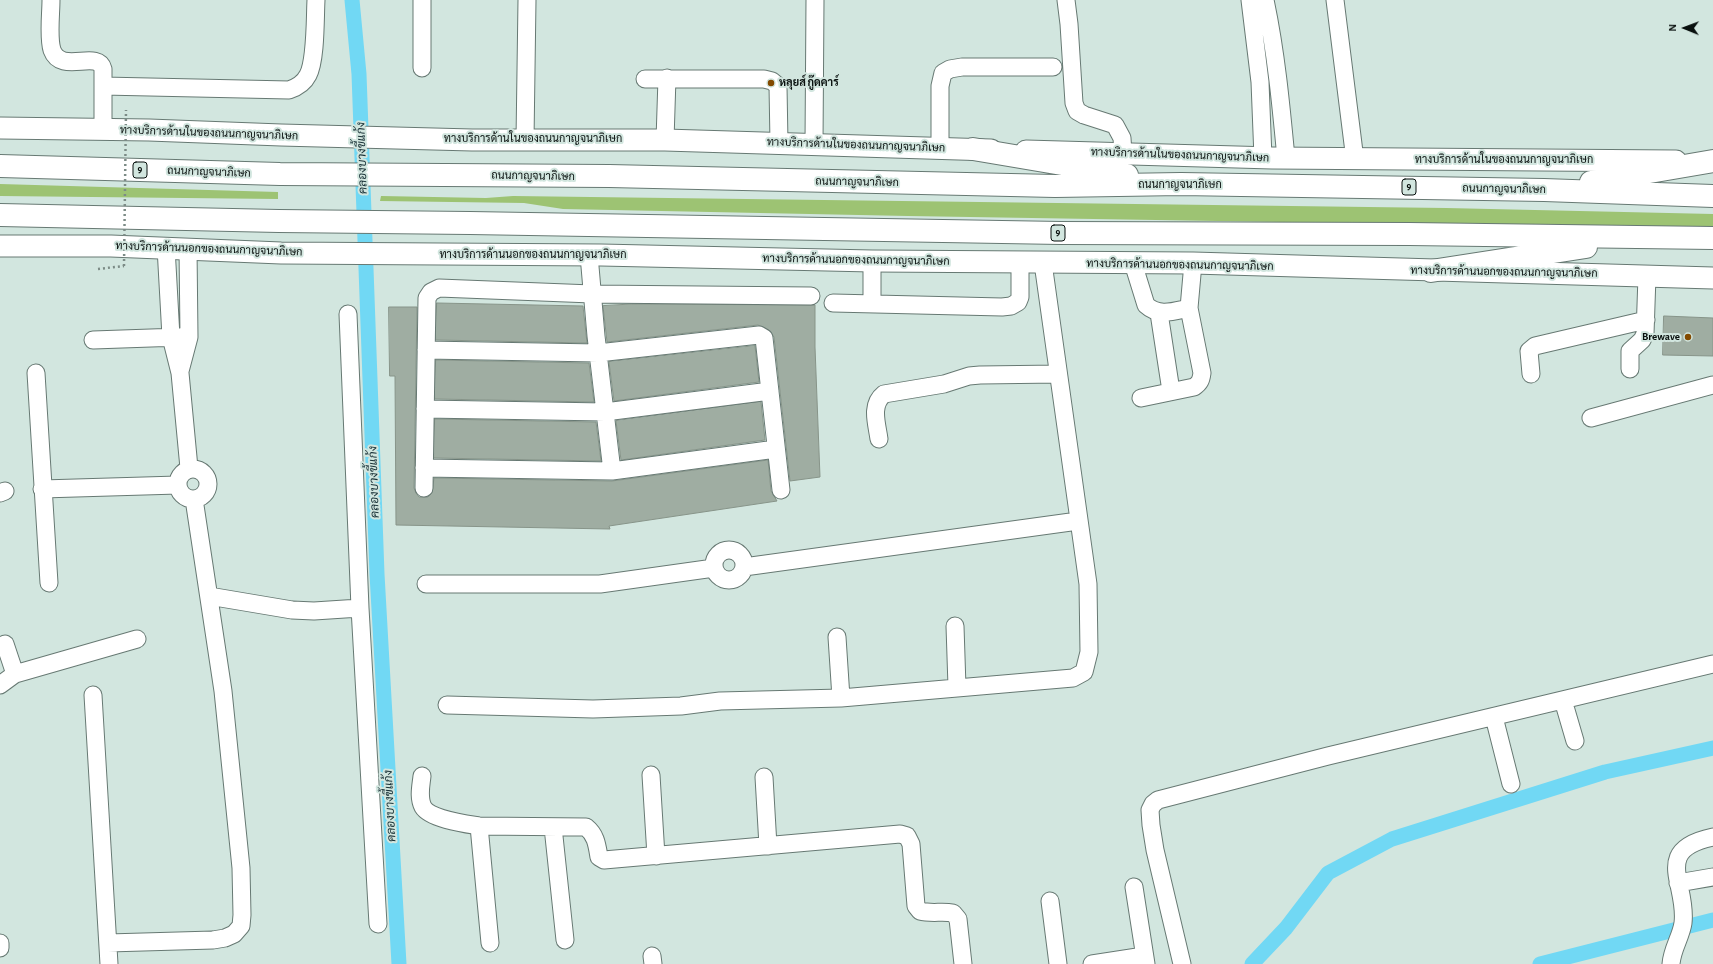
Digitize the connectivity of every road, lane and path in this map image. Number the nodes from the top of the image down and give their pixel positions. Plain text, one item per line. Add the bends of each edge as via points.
1 (51, 0) edge
2 (316, 0) edge
3 (422, 0) edge
4 (526, 0) edge
5 (815, 0) edge
6 (1066, 0) edge
7 (1250, 0) edge
8 (1265, 0) edge
9 (1335, 0) edge
10 (1053, 67) dead end
11 (422, 68) dead end
12 (667, 78) junction
13 (645, 79) dead end
14 (103, 86) junction
15 (126, 110) dead end
16 (0, 128) edge
17 (103, 130) junction
18 (526, 140) junction
19 (665, 140) junction
20 (779, 143) junction
21 (814, 144) junction
22 (940, 148) junction
23 (973, 149) junction
24 (1123, 154) junction
25 (1263, 158) junction
26 (1286, 158) junction
27 (1356, 160) junction
28 (1713, 162) edge
29 (0, 166) edge
30 (1181, 184) junction
31 (1544, 190) junction
32 (1713, 196) edge
33 (0, 215) edge
34 (1646, 238) junction
35 (1713, 238) edge
36 (0, 246) edge
37 (166, 247) junction
38 (188, 248) junction
39 (589, 255) junction
40 (872, 261) junction
41 (1020, 263) junction
42 (1043, 263) junction
43 (1133, 263) junction
44 (1193, 263) junction
45 (98, 269) dead end
46 (1431, 271) junction
47 (1647, 276) junction
48 (1713, 278) edge
49 (592, 294) junction
50 (811, 296) dead end
51 (833, 303) dead end
52 (872, 304) junction
53 (1189, 308) junction
54 (1159, 313) junction
55 (348, 314) dead end
56 (1646, 320) junction
57 (170, 337) junction
58 (189, 337) junction
59 (93, 340) dead end
60 (426, 350) junction
61 (598, 353) junction
62 (1630, 369) dead end
63 (36, 373) dead end
64 (180, 373) junction
65 (1058, 374) junction
66 (1530, 374) dead end
67 (1713, 385) edge
68 (770, 391) junction
69 (1172, 391) junction
70 (1141, 398) dead end
71 (425, 409) junction
72 (605, 412) junction
73 (1591, 418) dead end
74 (879, 439) dead end
75 (776, 449) junction
76 (189, 468) junction
77 (424, 468) junction
78 (612, 471) junction
79 (178, 485) junction
80 (424, 488) dead end
81 (42, 489) junction
82 (781, 490) dead end
83 (194, 499) junction
84 (1078, 521) junction
85 (49, 582) dead end
86 (426, 584) dead end
87 (209, 596) junction
88 (360, 608) junction
89 (955, 626) dead end
90 (837, 637) dead end
91 (137, 639) dead end
92 (5, 644) dead end
93 (1713, 664) edge
94 (15, 674) junction
95 (0, 685) edge
96 (957, 687) junction
97 (92, 695) dead end
98 (841, 698) junction
99 (1563, 700) junction
100 (447, 705) dead end
101 (1494, 717) junction
102 (1575, 741) dead end
103 (651, 775) dead end
104 (422, 776) dead end
105 (764, 777) dead end
106 (1511, 784) dead end
107 (479, 826) junction
108 (553, 827) junction
109 (1713, 837) edge
110 (768, 846) junction
111 (656, 856) junction
112 (1713, 877) edge
113 (1678, 883) junction
114 (1134, 887) dead end
115 (1050, 901) dead end
116 (378, 924) dead end
117 (565, 940) dead end
118 (0, 943) edge
119 (108, 943) junction
120 (490, 943) dead end
121 (0, 948) edge
122 (1145, 960) edge
123 (109, 964) edge
124 (963, 964) edge
125 (1058, 964) edge
126 (1092, 964) edge
127 (1182, 964) edge
128 (1671, 964) edge

1 - 14 street via 53,52 58,59 69,62 98,61 103,69
2 - 14 street via 314,44 309,74 299,86 289,90
3 - 11 street
4 - 18 street
5 - 21 street
6 - 24 street via 1074,103 1077,111 1084,115 1115,125 1122,138
7 - 25 street via 1260,82
8 - 26 street via 1278,79
9 - 27 street
10 - 22 street via 962,68 950,69 943,73 940,86
12 - 13 street
12 - 19 street
12 - 20 street via 772,81 778,86
14 - 17 street
15 - 45 path, bridge via 124,266
16 - 17 main road, ทางบริการด้านในของถนนกาญจนาภิเษก
17 - 18 main road, ทางบริการด้านในของถนนกาญจนาภิเษก
18 - 19 main road, ทางบริการด้านในของถนนกาญจนาภิเษก
19 - 20 main road, ทางบริการด้านในของถนนกาญจนาภิเษก
20 - 21 main road, ทางบริการด้านในของถนนกาญจนาภิเษก
21 - 22 main road, ทางบริการด้านในของถนนกาญจนาภิเษก
22 - 23 main road, ทางบริการด้านในของถนนกาญจนาภิเษก
23 - 24 main road, ทางบริการด้านในของถนนกาญจนาภิเษก
23 - 30 highway
24 - 25 main road, ทางบริการด้านในของถนนกาญจนาภิเษก
25 - 26 main road, ทางบริการด้านในของถนนกาญจนาภิเษก
26 - 27 main road, ทางบริการด้านในของถนนกาญจนาภิเษก
27 - 28 main road, ทางบริการด้านในของถนนกาญจนาภิเษก
28 - 31 highway
29 - 30 highway, ถนนกาญจนาภิเษก / 9 via 280,174 616,177 1055,186
30 - 31 highway, ถนนกาญจนาภิเษก / 9
31 - 32 highway, ถนนกาญจนาภิเษก / 9
33 - 34 highway, 9 via 1045,233 1409,234
34 - 35 highway, 9
34 - 46 highway
36 - 37 main road, ทางบริการด้านนอกของถนนกาญจนาภิเษก
37 - 38 main road, ทางบริการด้านนอกของถนนกาญจนาภิเษก
37 - 57 street
38 - 39 main road, ทางบริการด้านนอกของถนนกาญจนาภิเษก via 281,253
38 - 58 street
39 - 40 main road, ทางบริการด้านนอกของถนนกาญจนาภิเษก
39 - 49 street
40 - 41 main road, ทางบริการด้านนอกของถนนกาญจนาภิเษก
40 - 52 street
41 - 42 main road, ทางบริการด้านนอกของถนนกาญจนาภิเษก
41 - 52 street via 1020,297 1018,302 1011,306
42 - 43 main road, ทางบริการด้านนอกของถนนกาญจนาภิเษก
42 - 65 street
43 - 44 main road, ทางบริการด้านนอกของถนนกาญจนาภิเษก
43 - 54 street via 1146,305
44 - 46 main road, ทางบริการด้านนอกของถนนกาญจนาภิเษก
44 - 53 street
46 - 47 main road, ทางบริการด้านนอกของถนนกาญจนาภิเษก
47 - 48 main road, ทางบริการด้านนอกของถนนกาญจนาภิเษก
47 - 56 street
49 - 50 street
49 - 60 street via 440,288 431,292 427,298
49 - 61 street
51 - 52 street
53 - 54 street
53 - 69 street via 1201,379 1194,387
54 - 69 street
55 - 88 street
56 - 62 street via 1642,340 1630,351
56 - 66 street via 1535,346 1529,351
57 - 58 street
57 - 59 street
57 - 64 street
58 - 64 street
60 - 61 street
60 - 71 street
61 - 68 street via 759,335 764,338
61 - 72 street
63 - 81 street
64 - 76 street
65 - 74 street via 969,376 944,384 884,394 878,398 875,409
65 - 84 street
67 - 73 street
68 - 72 street
68 - 75 street
69 - 70 street
71 - 72 street
71 - 77 street
72 - 78 street
75 - 78 street
75 - 82 street
76 - 79 street via 180,474
76 - 83 street via 201,470 209,484 204,495
77 - 78 street
77 - 80 street
79 - 81 street
79 - 83 street via 184,496
81 - 85 street
83 - 87 street
84 - 86 street via 744,567 740,576 732,580 721,579 714,568 600,584
84 - 96 street via 1088,590 1089,652 1084,672 1073,678
87 - 88 street via 272,608 314,611
87 - 119 street via 223,691 241,868 241,926 234,934 213,940
88 - 116 street
89 - 96 street
90 - 98 street
91 - 94 street
92 - 94 street
93 - 99 street
94 - 95 street
96 - 98 street
97 - 119 street
98 - 100 street via 720,701 681,706 593,710
99 - 101 street
99 - 102 street
101 - 106 street
101 - 127 street via 1158,800 1150,810 1155,850
103 - 111 street
104 - 107 street via 420,798 424,809 450,820
105 - 110 street
107 - 108 street
107 - 120 street
108 - 111 street via 586,827 592,831 599,857 604,860
108 - 117 street
109 - 113 street via 1687,846 1682,851 1676,863
110 - 111 street
110 - 124 street via 900,834 907,836 911,844 916,906 920,911 928,913 953,913 958,919
112 - 113 street
113 - 128 street via 1682,904 1682,928 1672,953
114 - 122 street
115 - 125 street
118 - 121 street
119 - 123 street
122 - 126 street

